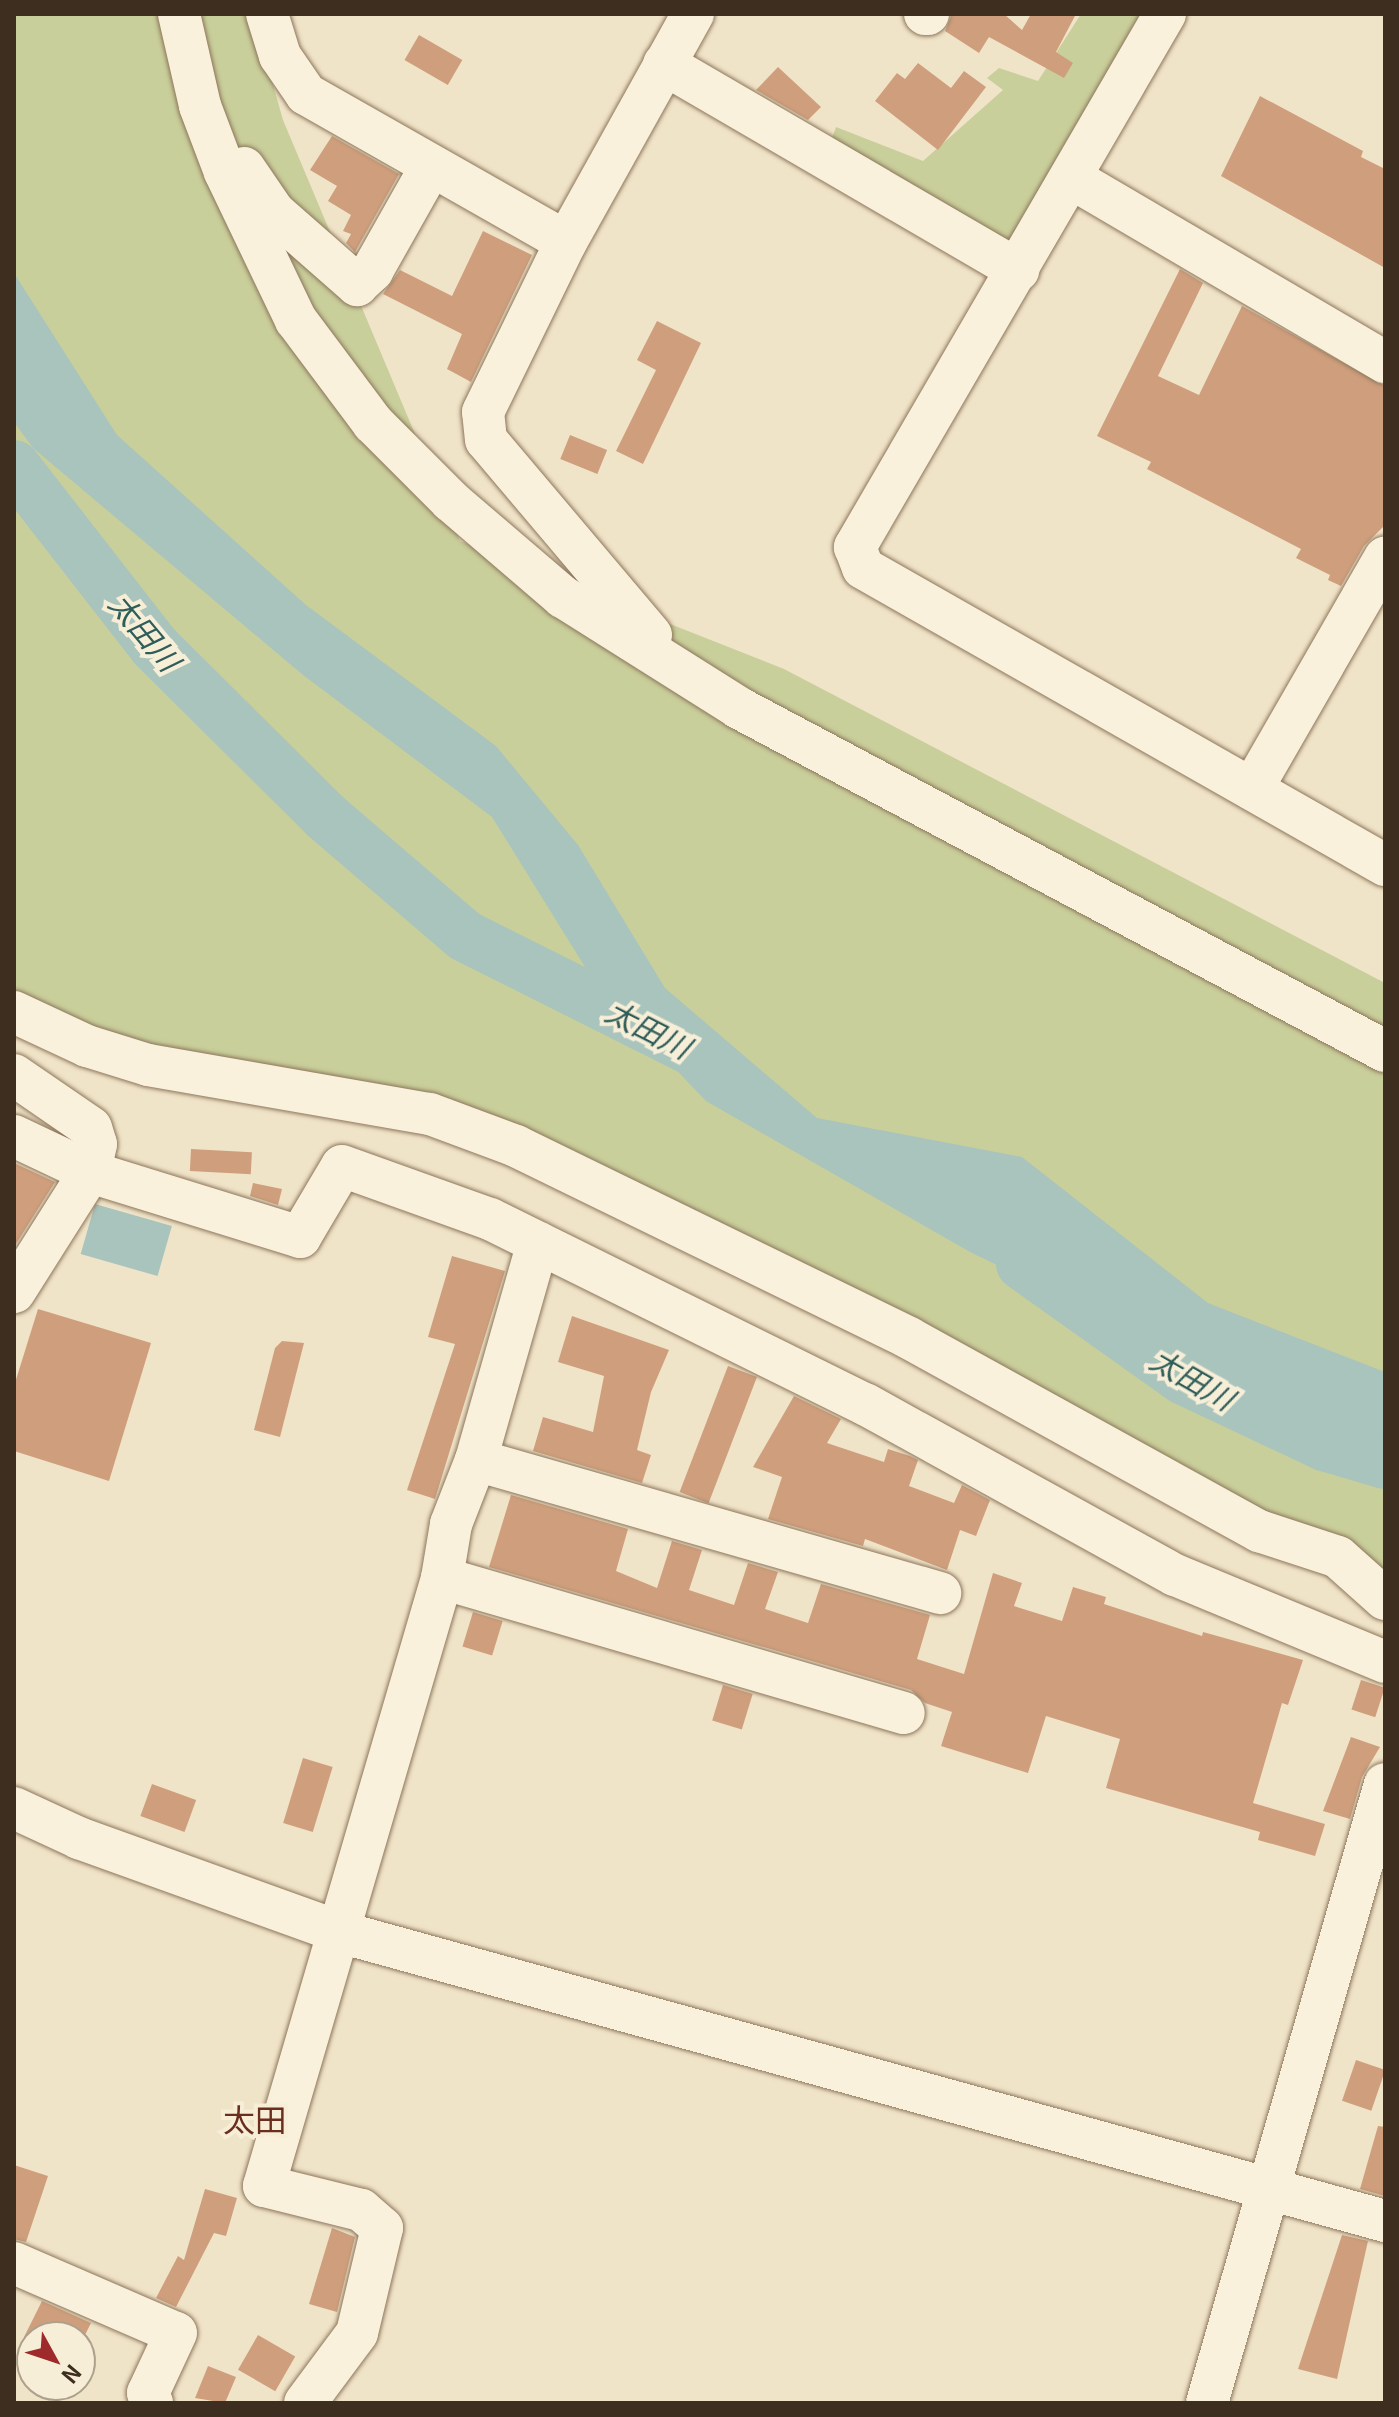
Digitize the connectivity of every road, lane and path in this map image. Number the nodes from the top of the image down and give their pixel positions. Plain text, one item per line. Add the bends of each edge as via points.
1 (179, 14) edge
2 (267, 14) edge
3 (693, 14) edge
4 (1165, 14) edge
5 (664, 64) junction
6 (205, 119) junction
7 (430, 168) junction
8 (1073, 179) junction
9 (566, 242) junction
10 (1018, 270) junction
11 (1385, 362) edge
12 (1385, 558) edge
13 (669, 662) junction
14 (1252, 789) junction
15 (1385, 865) edge
16 (14, 1012) edge
17 (1385, 1051) edge
18 (14, 1075) edge
19 (14, 1136) edge
20 (90, 1172) junction
21 (538, 1243) junction
22 (14, 1292) edge
23 (476, 1460) junction
24 (1338, 1557) junction
25 (1385, 1572) edge
26 (442, 1578) junction
27 (940, 1593) dead end
28 (1385, 1599) edge
29 (1385, 1662) edge
30 (904, 1713) dead end
31 (1385, 1784) edge
32 (14, 1808) edge
33 (340, 1932) junction
34 (1268, 2188) junction
35 (1385, 2221) edge
36 (14, 2263) edge
37 (152, 2403) edge
38 (305, 2403) edge
39 (1207, 2403) edge

1 - 6 street
2 - 7 street via 280,56 306,94
3 - 5 street
4 - 8 street
5 - 9 street
5 - 10 street
6 - 7 street via 217,117 274,212 357,285 372,271
6 - 13 street via 296,320 373,423 451,501 563,597
7 - 9 street
8 - 10 street
8 - 11 street
9 - 13 street via 483,412 486,440 664,649
10 - 14 street via 855,547 863,568
12 - 14 street
13 - 17 street via 739,708
14 - 15 street
16 - 24 street via 87,1046 148,1065 430,1114 516,1146 909,1338 1259,1531
18 - 20 street via 91,1128 96,1144
19 - 20 street
20 - 21 street via 300,1237 342,1166 490,1219
20 - 22 street
21 - 23 street
21 - 29 street via 865,1404 1175,1575
23 - 26 street via 451,1524
23 - 27 street
24 - 25 street
24 - 28 street
26 - 30 street
26 - 33 street
31 - 34 street
32 - 33 street via 79,1838
33 - 34 street
33 - 38 street via 264,2186 361,2210 382,2228 357,2333
34 - 35 street
34 - 39 street
36 - 37 street via 176,2333 148,2393

